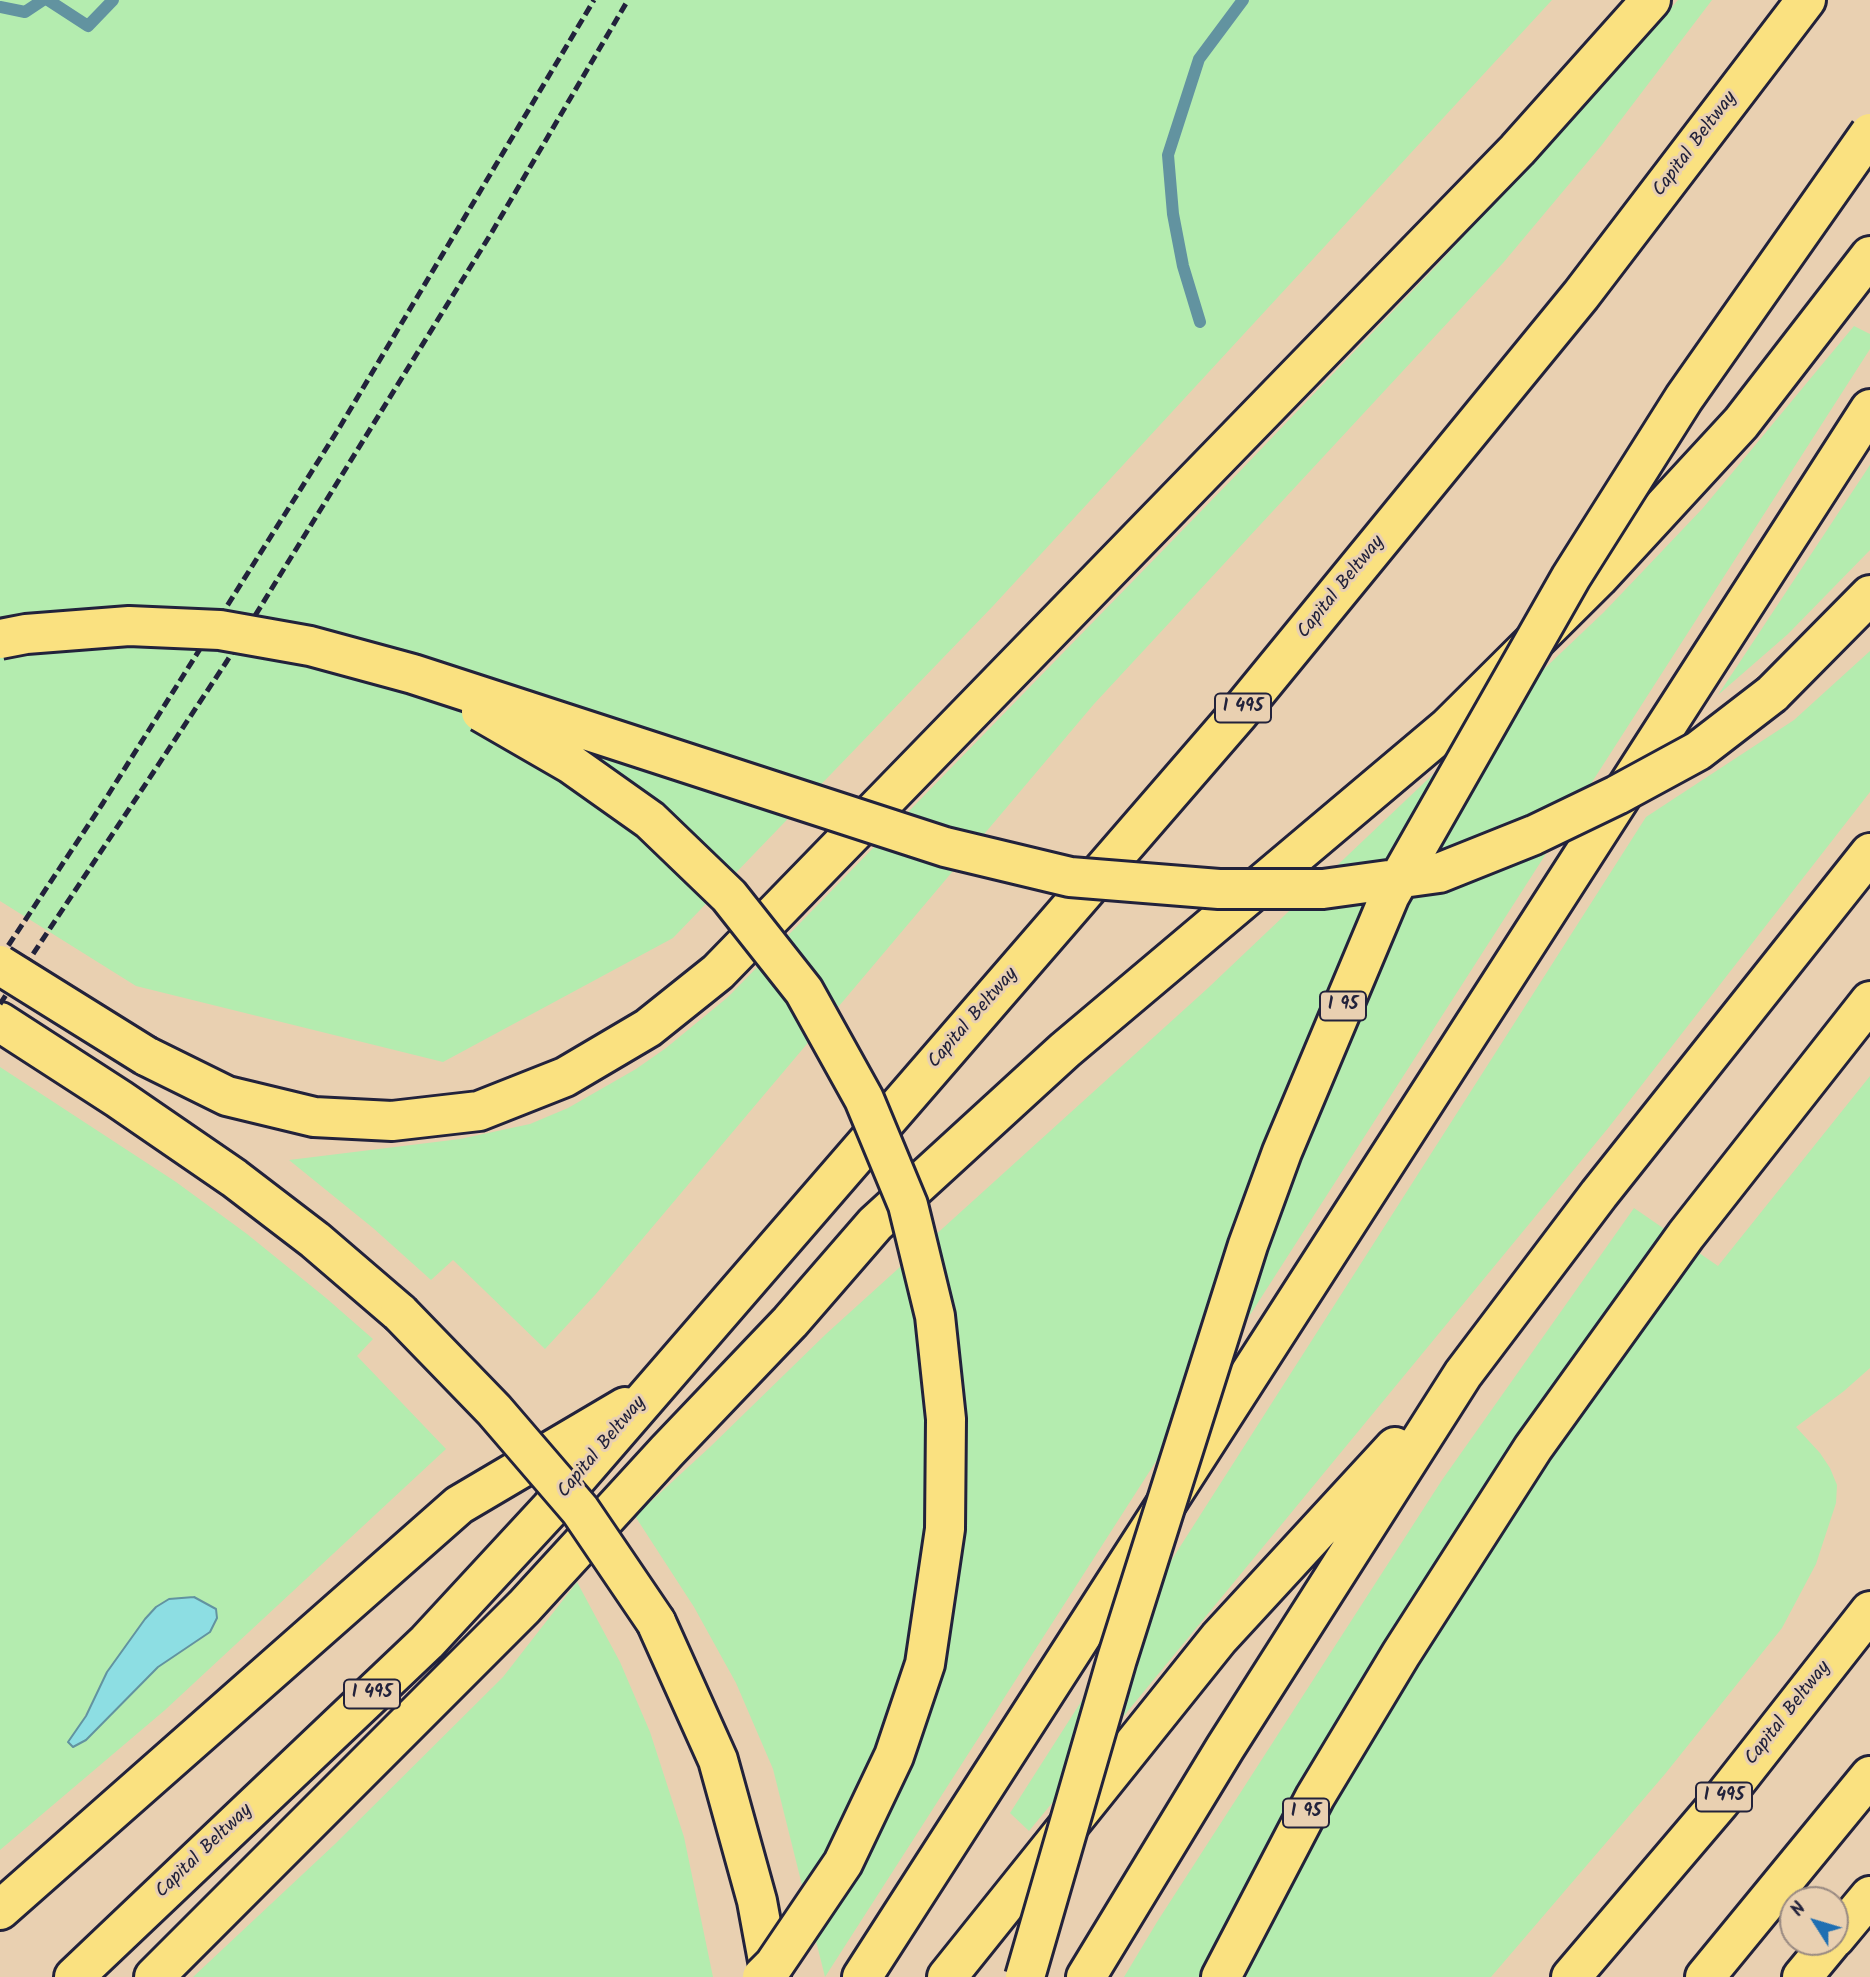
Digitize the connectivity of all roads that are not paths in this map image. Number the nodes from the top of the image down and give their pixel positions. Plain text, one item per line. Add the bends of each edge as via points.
1 (1651, 0) edge
2 (1806, 0) edge
3 (1870, 133) edge
4 (1870, 256) edge
5 (1870, 409) edge
6 (1870, 598) edge
7 (0, 639) edge
8 (413, 674) junction
9 (1870, 853) edge
10 (0, 965) edge
11 (1870, 1001) edge
12 (0, 1022) edge
13 (1463, 1374) junction
14 (651, 1392) junction
15 (1870, 1611) edge
16 (1870, 1776) edge
17 (1870, 1896) edge
18 (0, 1910) edge
19 (1849, 1921) edge
20 (1819, 1956) edge
21 (74, 1977) edge
22 (154, 1977) edge
23 (762, 1977) edge
24 (771, 1977) edge
25 (862, 1977) edge
26 (947, 1977) edge
27 (1025, 1977) edge
28 (1086, 1977) edge
29 (1221, 1977) edge
30 (1571, 1977) edge
31 (1705, 1977) edge
32 (1802, 1977) edge

1 - 10 highway, bridge via 1517,150 718,971 648,1028 565,1077 479,1111 392,1121 314,1117 226,1096 146,1056
2 - 14 highway, Capital Beltway / I 495 via 1581,295 1239,713
3 - 27 highway, I 95, bridge via 1670,420 1571,577 1390,895 1248,1245 1117,1660
4 - 22 highway via 1741,423 1598,578 1448,727 1065,1050 875,1224 790,1322 524,1607
5 - 25 highway
6 - 8 highway, bridge via 1772,694 1698,751 1617,795 1439,873 1323,888 1219,889 1070,877 944,847
7 - 8 highway, bridge via 129,626 220,630 310,646
8 - 23 highway, bridge via 570,764 650,820 729,896 804,991 864,1099 908,1205 934,1316 946,1419 945,1529 925,1664 894,1756 843,1863
9 - 13 highway via 1599,1194
11 - 29 highway, I 95 via 1686,1235 1533,1448 1315,1797
12 - 24 highway, bridge via 234,1178 315,1240 400,1312 494,1410 580,1510 656,1622 718,1760 757,1901
13 - 26 highway via 1219,1638
13 - 28 highway via 1225,1748
14 - 18 highway via 459,1505
14 - 21 highway, Capital Beltway / I 495 via 427,1642
15 - 30 highway, Capital Beltway / I 495 via 1720,1802
16 - 31 highway
17 - 19 highway
20 - 32 highway

